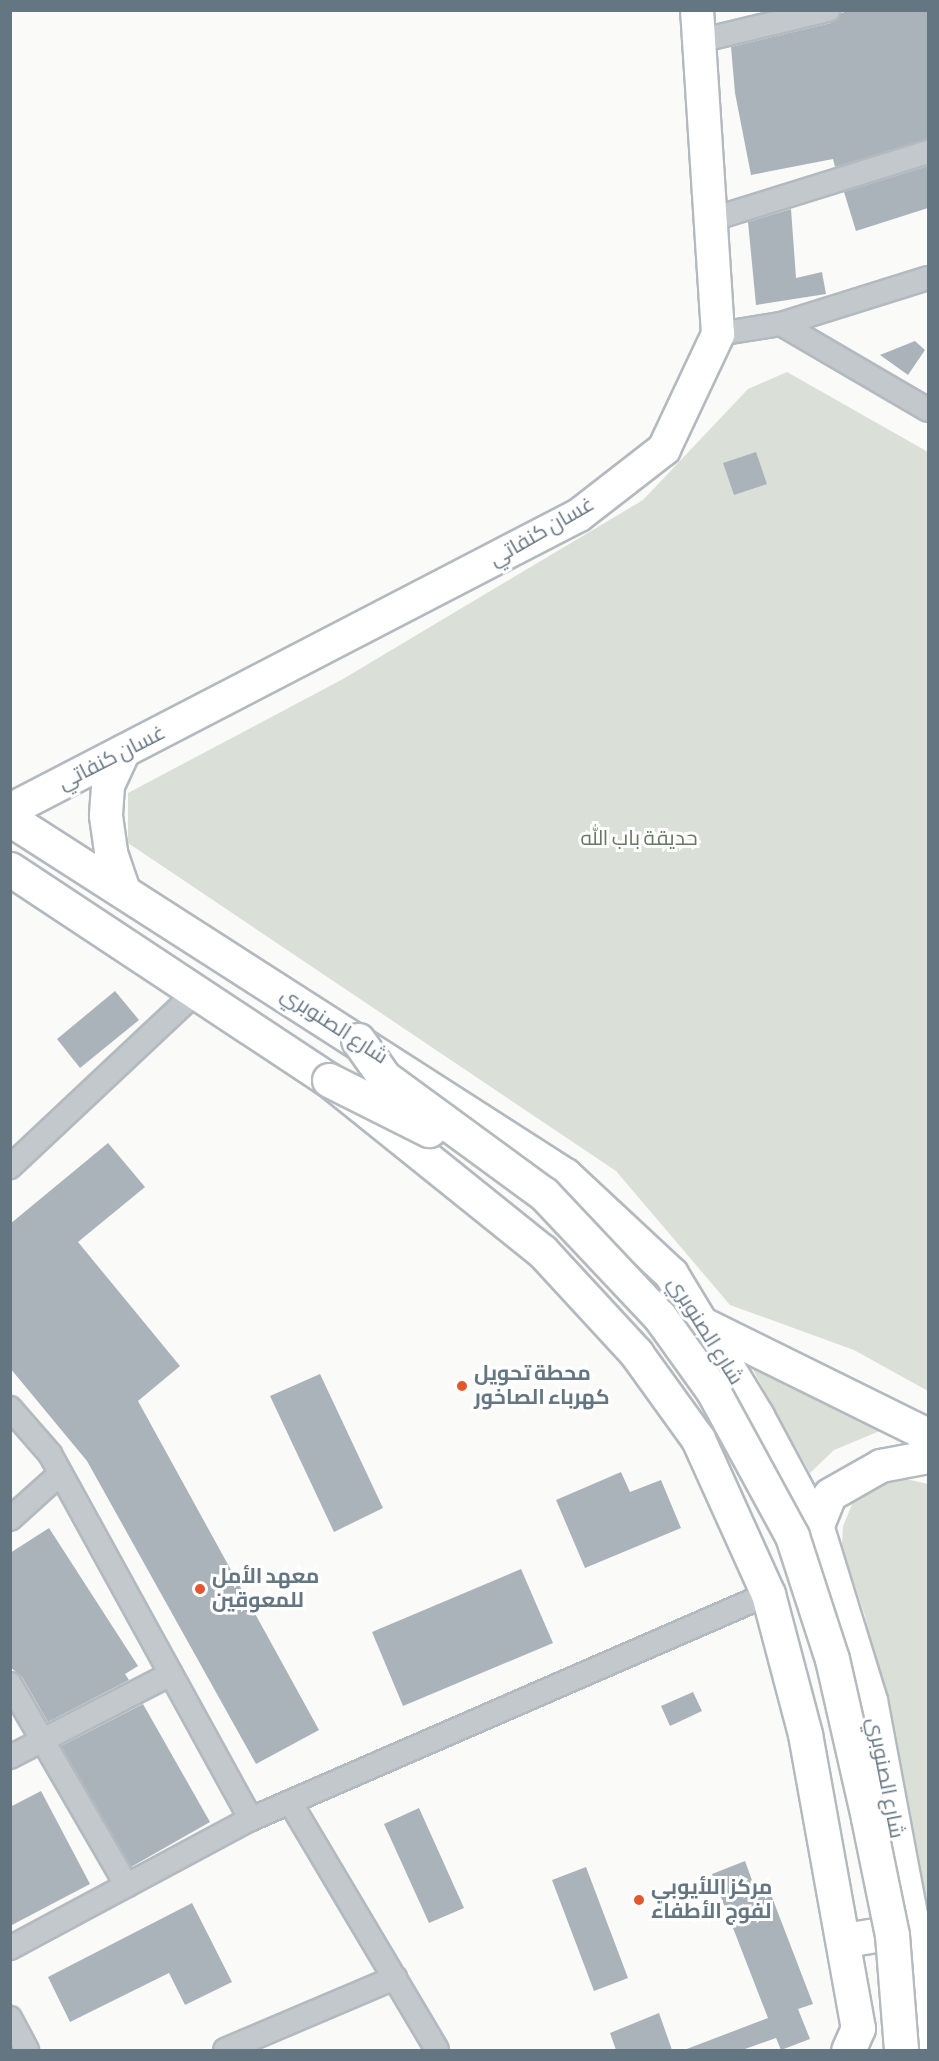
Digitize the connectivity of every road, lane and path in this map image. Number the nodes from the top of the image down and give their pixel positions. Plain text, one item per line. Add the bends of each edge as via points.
1 (828, 10) edge
2 (698, 26) edge
3 (928, 152) edge
4 (713, 219) junction
5 (928, 278) edge
6 (782, 324) junction
7 (718, 334) junction
8 (928, 410) edge
9 (124, 751) junction
10 (10, 810) edge
11 (10, 819) edge
12 (10, 869) edge
13 (124, 891) junction
14 (194, 994) junction
15 (358, 1040) junction
16 (329, 1080) junction
17 (10, 1167) edge
18 (701, 1323) junction
19 (10, 1408) edge
20 (928, 1435) edge
21 (928, 1457) edge
22 (60, 1474) junction
23 (10, 1519) edge
24 (817, 1528) junction
25 (768, 1594) junction
26 (171, 1674) junction
27 (10, 1684) edge
28 (43, 1741) junction
29 (10, 1757) edge
30 (290, 1802) junction
31 (251, 1819) junction
32 (127, 1886) junction
33 (913, 1929) junction
34 (845, 1940) junction
35 (10, 1948) edge
36 (394, 1978) junction
37 (10, 2018) edge
38 (234, 2049) edge
39 (27, 2050) edge
40 (437, 2050) edge
41 (848, 2050) edge
42 (884, 2050) edge
43 (901, 2050) edge
44 (926, 2050) edge

1 - 2 street
2 - 4 street, غسان كنفاتي
3 - 4 street
4 - 7 street, غسان كنفاتي
5 - 6 street
6 - 7 street
6 - 8 street
7 - 9 street, غسان كنفاتي via 664,449 579,515
9 - 10 street, غسان كنفاتي
9 - 13 street via 108,786 106,816 111,853
11 - 13 main road, شارع الصنوبري
12 - 14 main road
13 - 15 main road, شارع الصنوبري
14 - 16 main road
14 - 17 street
15 - 18 main road, شارع الصنوبري via 565,1175 671,1274
15 - 43 main road, bridge via 384,1077 544,1194 660,1317 713,1391 787,1526 832,1659 865,1807 892,1935
16 - 25 main road via 542,1251 636,1353 698,1439
16 - 42 main road, bridge via 428,1129 582,1252 646,1329 697,1406 774,1546 814,1666 875,1949
18 - 20 street
18 - 24 main road, شارع الصنوبري
19 - 22 street via 50,1454
21 - 24 street via 881,1466 830,1495
22 - 23 street
22 - 26 street
24 - 33 main road, شارع الصنوبري via 870,1700
25 - 30 street
25 - 34 main road via 806,1734
26 - 28 street
26 - 31 street
27 - 28 street
28 - 29 street
28 - 32 street
30 - 31 street
30 - 36 street
31 - 32 street
32 - 35 street
33 - 34 main road
33 - 44 main road, شارع الصنوبري
34 - 41 main road via 858,2028
36 - 38 street
36 - 40 street
37 - 39 street

